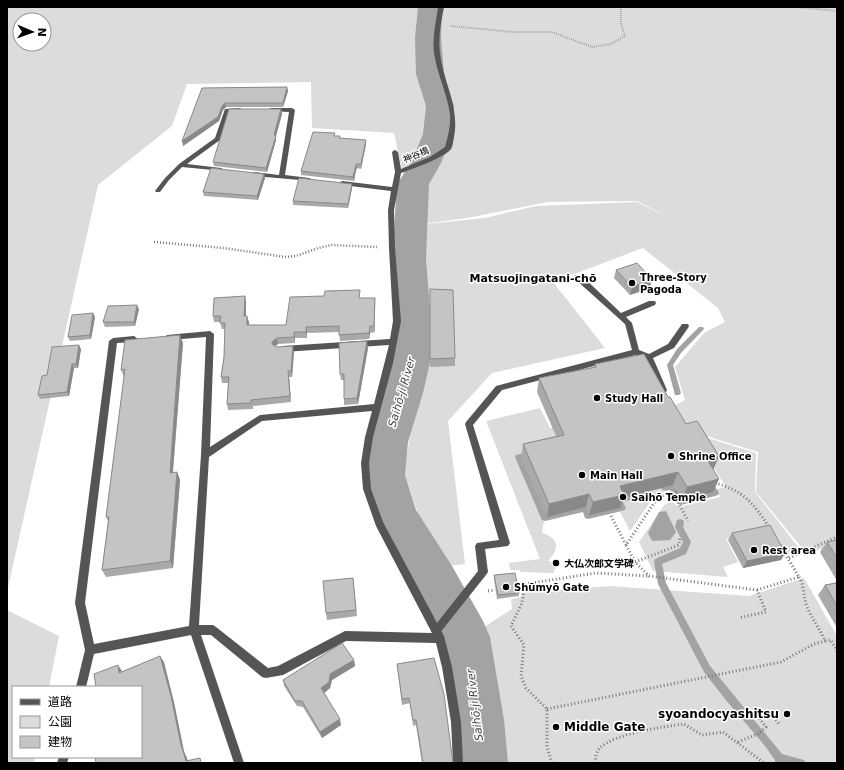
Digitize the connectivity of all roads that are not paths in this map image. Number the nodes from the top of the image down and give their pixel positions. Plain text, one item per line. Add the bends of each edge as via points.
1 (441, 7) edge
2 (249, 110) edge
3 (263, 110) edge
4 (395, 152) dead end
5 (181, 165) junction
6 (228, 171) edge
7 (398, 172) junction
8 (243, 173) edge
9 (282, 177) junction
10 (320, 181) edge
11 (335, 183) edge
12 (395, 188) junction
13 (158, 191) dead end
14 (578, 277) dead end
15 (652, 303) dead end
16 (620, 316) junction
17 (685, 326) dead end
18 (158, 338) edge
19 (142, 339) edge
20 (394, 342) junction
21 (278, 349) edge
22 (636, 352) junction
23 (649, 357) junction
24 (663, 390) edge
25 (377, 407) junction
26 (205, 455) junction
27 (194, 630) junction
28 (438, 635) junction
29 (90, 650) junction
30 (81, 686) edge
31 (239, 763) edge
32 (458, 763) edge

1 - 7 street, 神谷橋 via 436,46 453,113 453,129 448,148 441,154
2 - 5 street via 227,110 218,139
3 - 9 street via 292,110
4 - 7 street
5 - 6 street
5 - 13 street
7 - 12 street
8 - 9 street
9 - 10 street
11 - 12 street
12 - 20 street via 392,248 397,321
14 - 16 street
15 - 16 street
16 - 22 street via 628,323
17 - 23 street via 671,346
18 - 26 street via 210,334
19 - 29 street via 113,341 80,603
20 - 21 street
20 - 25 street
22 - 23 street
22 - 28 street via 499,388 469,424 504,543 480,546 483,572 463,596
23 - 24 street
25 - 26 street via 260,418
25 - 28 street via 365,463 367,489 379,523
26 - 27 street
27 - 28 street via 213,630 266,673 279,671 345,636
27 - 29 street
27 - 31 street
28 - 32 street via 456,722
29 - 30 street

